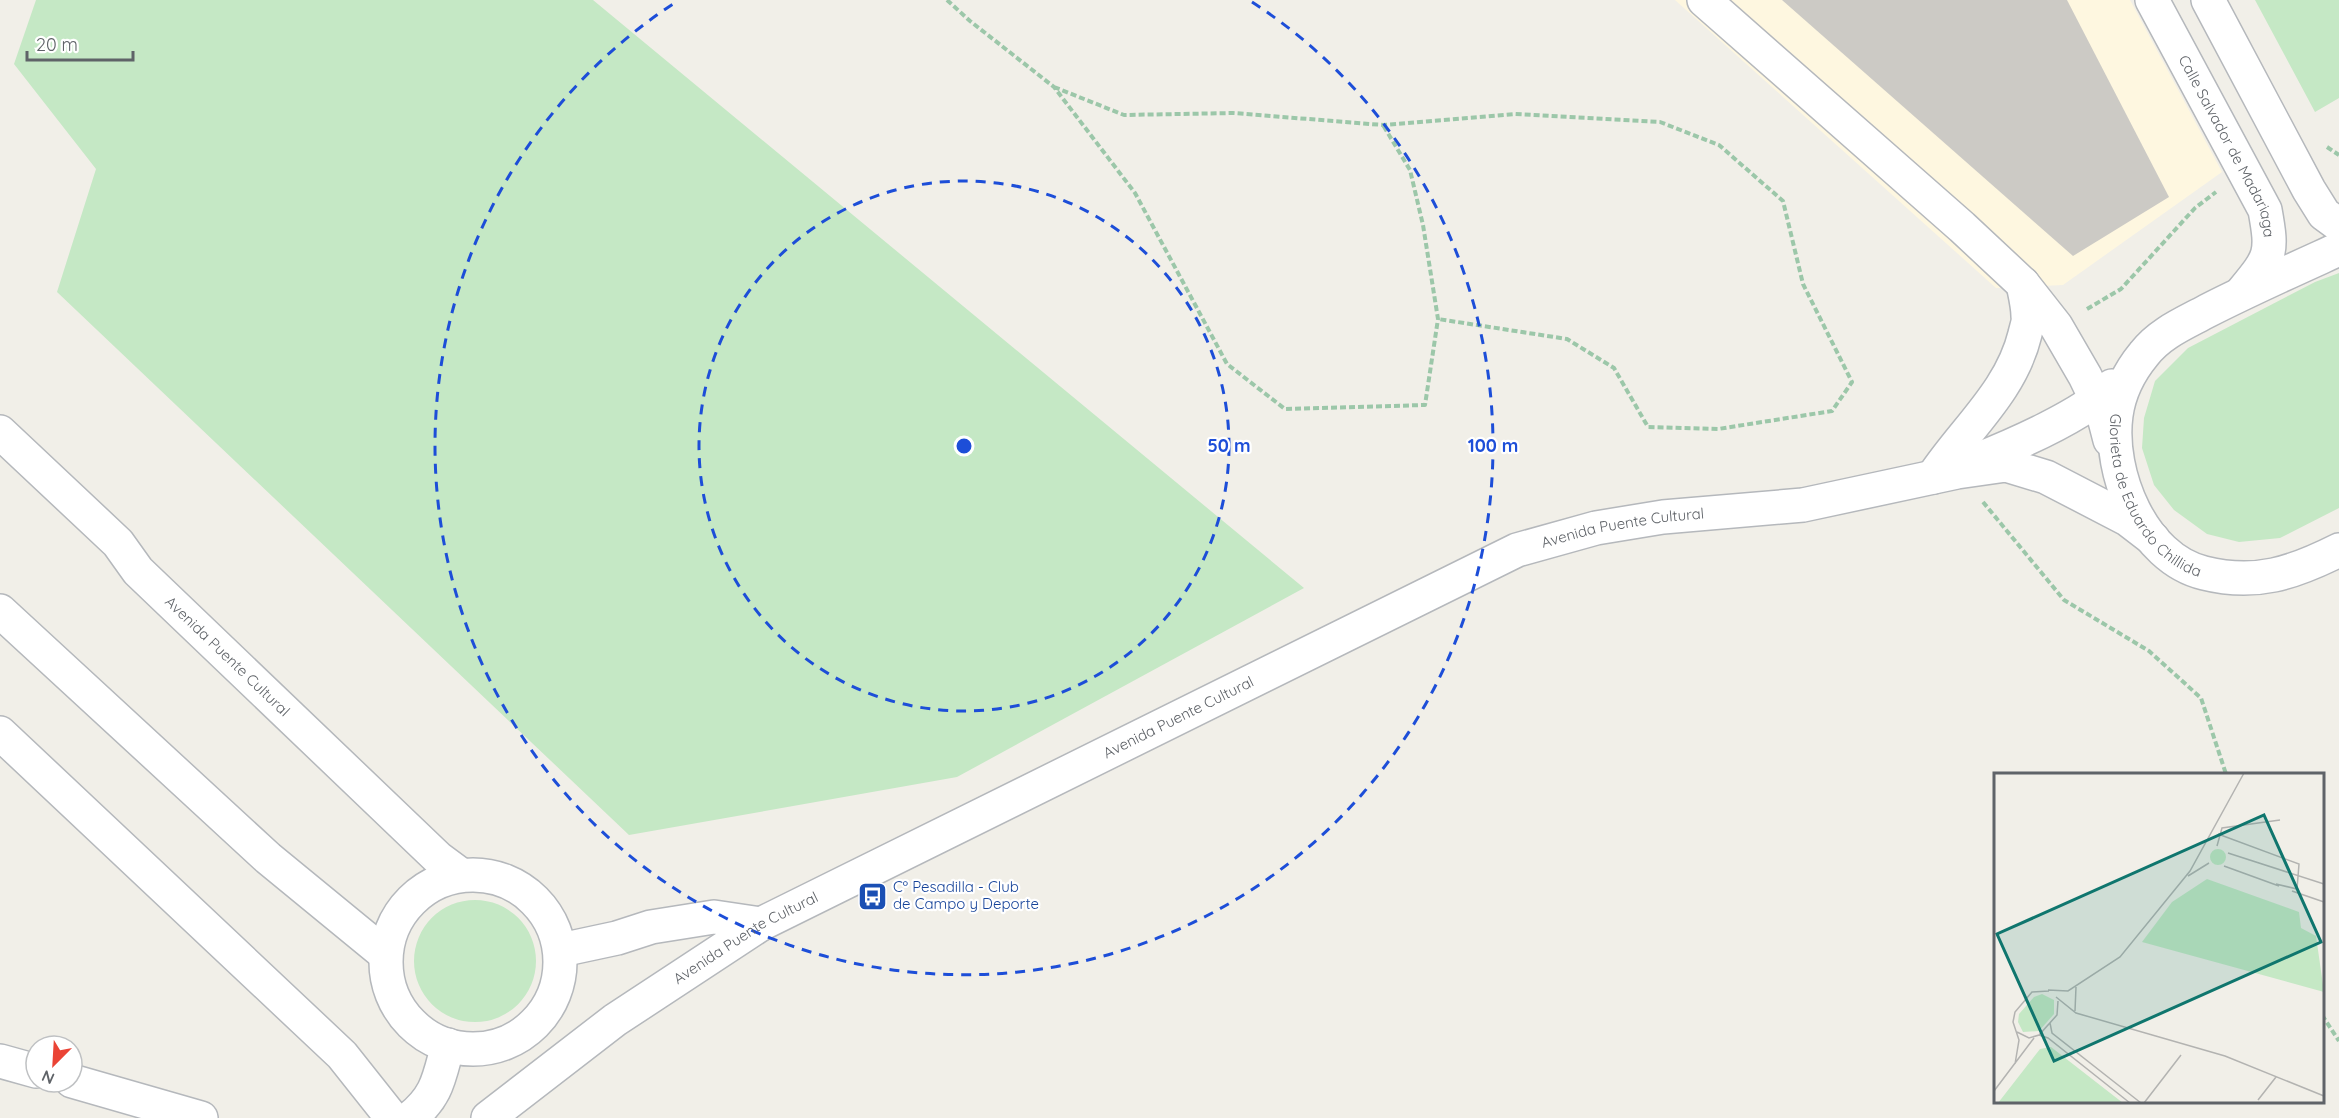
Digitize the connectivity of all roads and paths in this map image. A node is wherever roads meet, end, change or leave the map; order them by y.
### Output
1 (947, 0) edge
2 (1704, 0) edge
3 (2152, 0) edge
4 (2208, 0) edge
5 (1054, 87) junction
6 (1383, 125) junction
7 (2288, 153) junction
8 (2339, 155) edge
9 (2244, 171) junction
10 (2339, 225) edge
11 (2339, 249) edge
12 (2023, 284) junction
13 (2242, 293) junction
14 (2050, 318) junction
15 (1438, 319) junction
16 (2144, 353) junction
17 (2096, 399) junction
18 (0, 432) edge
19 (2116, 459) junction
20 (0, 466) edge
21 (1945, 475) junction
22 (2153, 539) junction
23 (2339, 550) edge
24 (138, 571) junction
25 (0, 611) edge
26 (0, 733) edge
27 (2226, 773) edge
28 (461, 875) junction
29 (761, 924) junction
30 (561, 950) junction
31 (386, 954) junction
32 (2324, 1018) edge
33 (2339, 1041) edge
34 (448, 1045) junction
35 (0, 1061) edge
36 (24, 1068) edge
37 (84, 1085) edge
38 (201, 1118) edge
39 (392, 1118) edge
40 (410, 1118) edge
41 (488, 1118) edge

1 - 5 path
2 - 12 street
3 - 9 street, Calle Salvador de Madariaga
4 - 7 street
5 - 6 path
5 - 15 path
6 - 15 path
6 - 15 path
7 - 8 path
7 - 10 street
9 - 13 street, Calle Salvador de Madariaga
9 - 14 path
11 - 13 street, Glorieta de Eduardo Chillida
12 - 14 street
12 - 21 street
13 - 16 street, Glorieta de Eduardo Chillida
14 - 17 street
16 - 17 street
16 - 19 street, Glorieta de Eduardo Chillida
17 - 19 street
17 - 21 street
18 - 24 street, Avenida Puente Cultural
19 - 22 street, Glorieta de Eduardo Chillida
20 - 24 street
21 - 22 street
21 - 27 path
21 - 29 street, Avenida Puente Cultural
22 - 23 street, Glorieta de Eduardo Chillida
24 - 28 street, Avenida Puente Cultural
25 - 31 street
26 - 39 street
28 - 30 street
28 - 31 street
29 - 30 street
29 - 41 street, Avenida Puente Cultural
30 - 34 street
31 - 34 street
32 - 33 path
34 - 40 street
35 - 36 street
37 - 38 street

